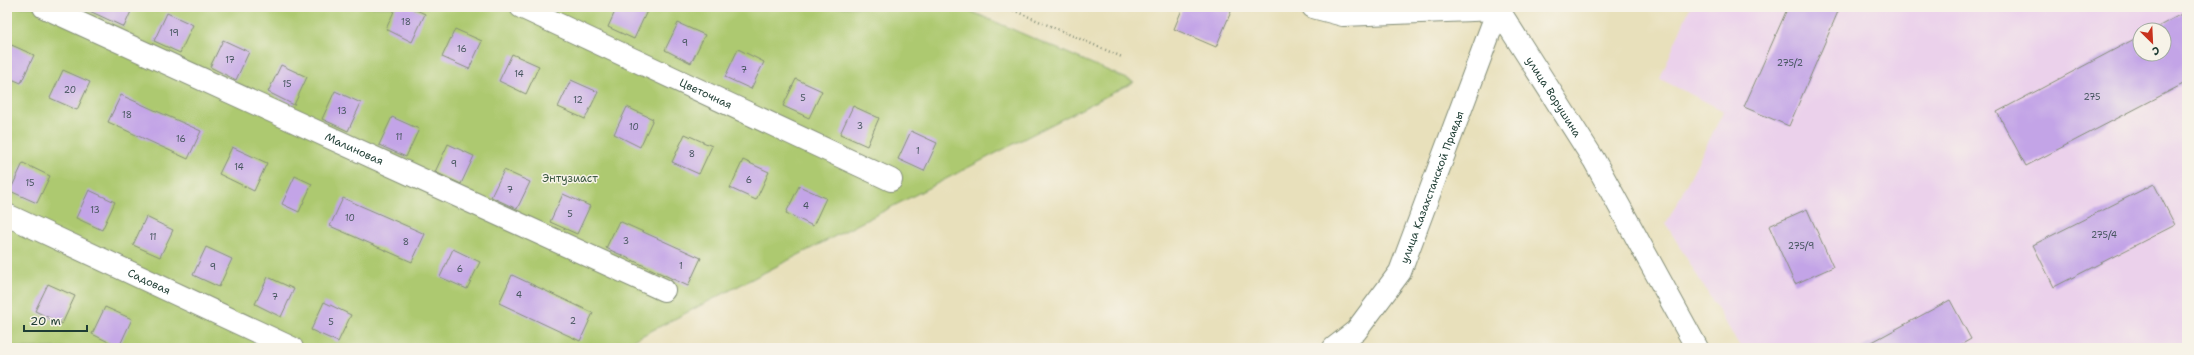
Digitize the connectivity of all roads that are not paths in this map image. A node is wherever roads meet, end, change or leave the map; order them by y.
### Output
1 (44, 7) edge
2 (521, 7) edge
3 (1313, 7) edge
4 (1498, 8) edge
5 (891, 180) dead end
6 (7, 215) edge
7 (664, 290) dead end
8 (292, 348) edge
9 (1334, 348) edge
10 (1697, 348) edge

1 - 7 street, Малиновая
2 - 5 street, Цветочная
3 - 4 street
4 - 9 street, улица Казахстанской Правды
4 - 10 street, улица Ворушина
6 - 8 street, Садовая

